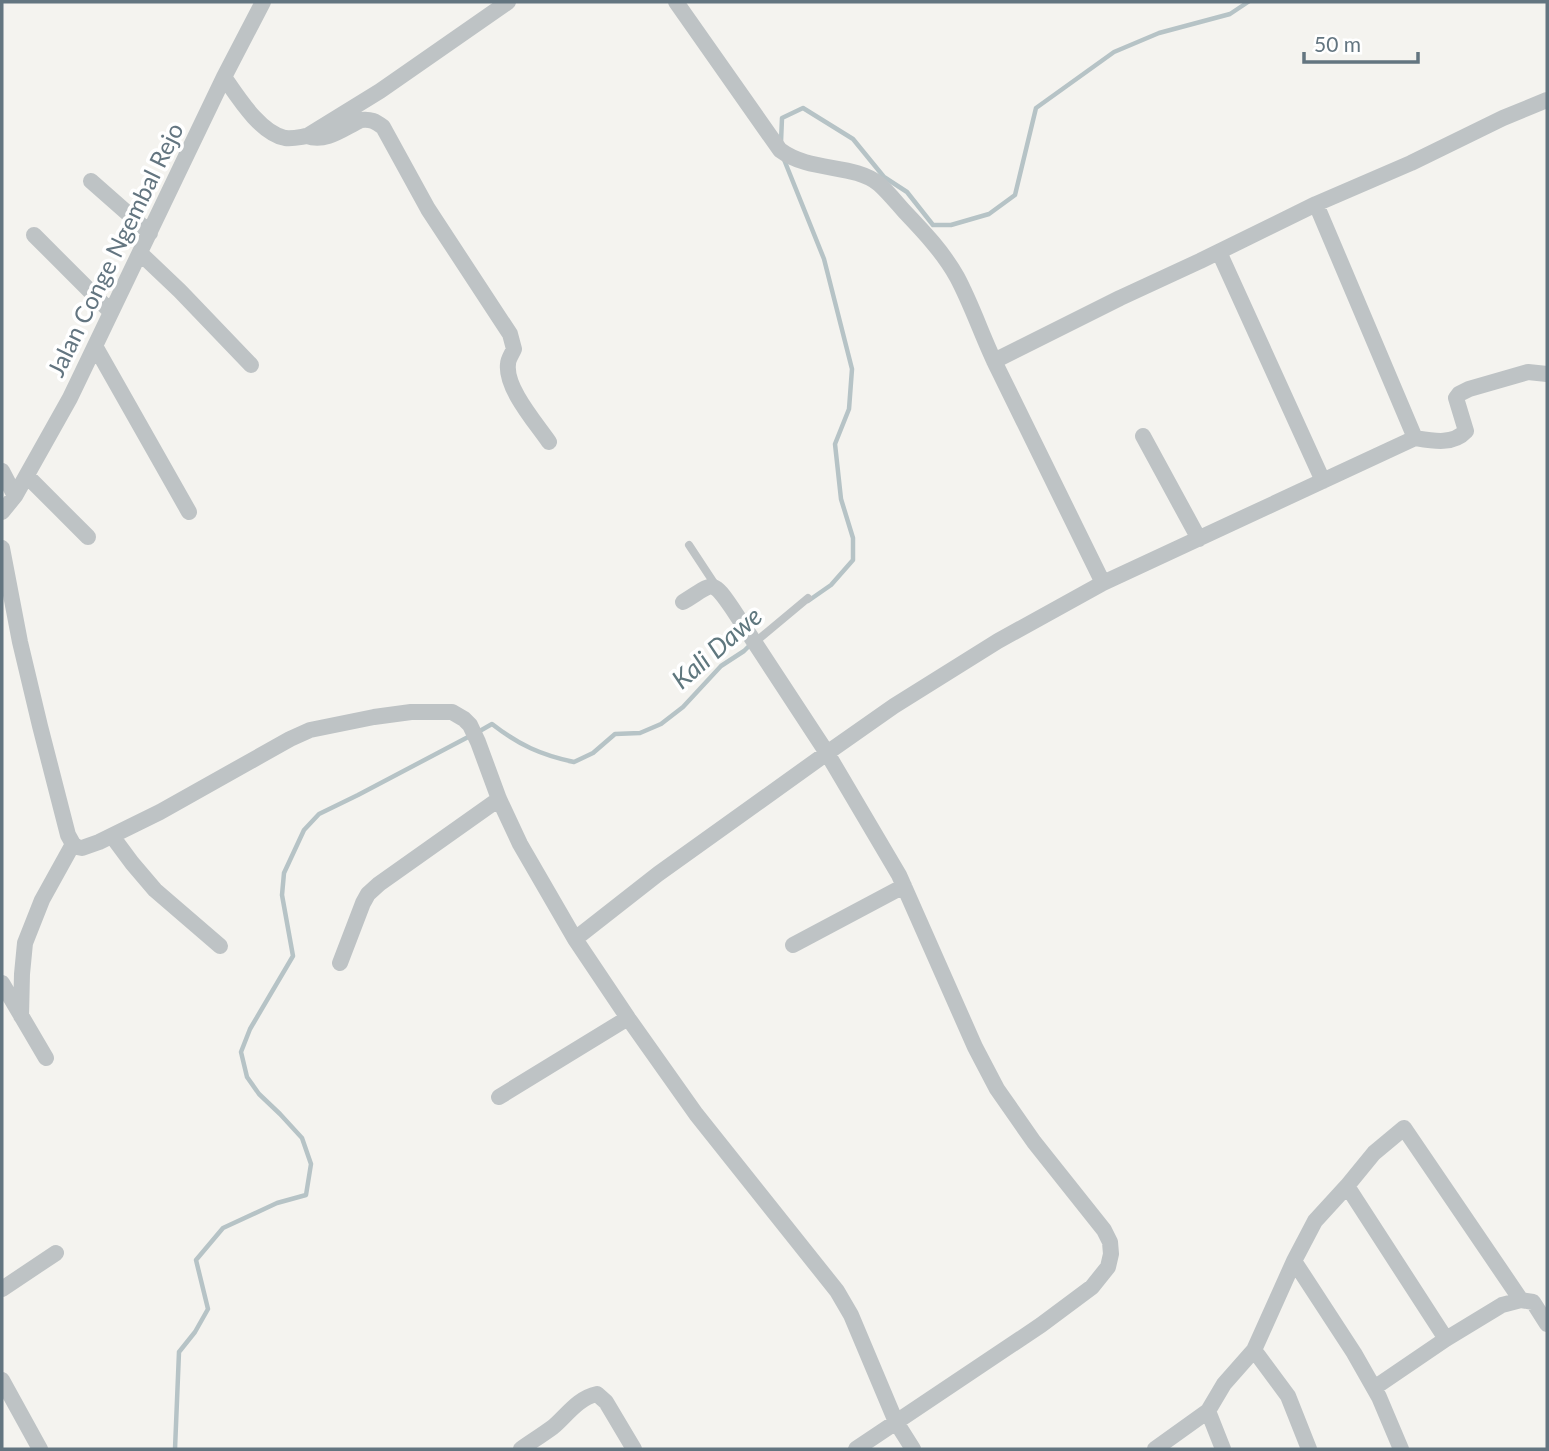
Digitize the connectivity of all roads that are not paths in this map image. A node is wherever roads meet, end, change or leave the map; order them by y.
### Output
1 (263, 2) edge
2 (508, 2) edge
3 (676, 2) edge
4 (224, 77) junction
5 (1547, 100) edge
6 (307, 136) junction
7 (91, 181) dead end
8 (1316, 204) junction
9 (150, 233) junction
10 (34, 234) dead end
11 (1219, 252) junction
12 (140, 253) junction
13 (111, 312) junction
14 (95, 346) junction
15 (994, 361) junction
16 (251, 365) dead end
17 (1547, 374) edge
18 (1143, 436) dead end
19 (1415, 439) junction
20 (550, 442) dead end
21 (2, 471) edge
22 (27, 476) junction
23 (1323, 481) junction
24 (15, 496) junction
25 (2, 512) edge
26 (189, 512) dead end
27 (88, 537) dead end
28 (1199, 539) junction
29 (689, 545) dead end
30 (2, 548) edge
31 (1103, 583) junction
32 (717, 588) junction
33 (808, 598) dead end
34 (683, 602) dead end
35 (754, 643) junction
36 (827, 753) junction
37 (499, 799) junction
38 (112, 836) junction
39 (73, 844) junction
40 (905, 886) junction
41 (575, 939) junction
42 (793, 945) dead end
43 (220, 946) dead end
44 (340, 963) dead end
45 (2, 983) edge
46 (21, 1016) junction
47 (628, 1018) junction
48 (46, 1058) dead end
49 (499, 1097) dead end
50 (1348, 1186) junction
51 (56, 1253) dead end
52 (1294, 1261) junction
53 (2, 1289) edge
54 (1547, 1293) edge
55 (1527, 1301) junction
56 (1547, 1324) edge
57 (1446, 1339) junction
58 (1254, 1350) junction
59 (2, 1380) edge
60 (1374, 1388) junction
61 (1208, 1411) junction
62 (896, 1422) junction
63 (40, 1449) edge
64 (520, 1449) edge
65 (635, 1449) edge
66 (856, 1449) edge
67 (913, 1449) edge
68 (1155, 1449) edge
69 (1223, 1449) edge
70 (1309, 1449) edge
71 (1401, 1449) edge

1 - 4 street, Jalan Conge Ngembal Rejo
2 - 6 street
3 - 15 street
4 - 6 street
4 - 9 street, Jalan Conge Ngembal Rejo
5 - 8 street
6 - 20 street
7 - 9 street
8 - 11 street
8 - 19 street
9 - 12 street, Jalan Conge Ngembal Rejo
10 - 13 street
11 - 15 street
11 - 23 street
12 - 13 street, Jalan Conge Ngembal Rejo
12 - 16 street
13 - 14 street, Jalan Conge Ngembal Rejo
14 - 22 street, Jalan Conge Ngembal Rejo
14 - 26 street
15 - 31 street
17 - 19 street
18 - 28 street
19 - 23 street
21 - 24 street
22 - 24 street, Jalan Conge Ngembal Rejo
22 - 27 street
23 - 28 street
24 - 25 street, Jalan Conge Ngembal Rejo
28 - 31 street
29 - 32 lane
30 - 39 street
31 - 36 street
32 - 34 street
32 - 35 street
33 - 35 lane
35 - 36 street
36 - 40 street
36 - 41 street
37 - 38 street
37 - 41 street
37 - 44 street
38 - 39 street
38 - 43 street
39 - 46 street
40 - 42 street
40 - 62 street
41 - 47 street
45 - 46 street
46 - 48 street
47 - 49 street
47 - 62 street
50 - 52 street
50 - 55 street
50 - 57 street
51 - 53 street
52 - 58 street
52 - 60 street
54 - 55 street
55 - 56 street
55 - 57 street
57 - 60 street
58 - 61 street
58 - 70 street
59 - 63 street
60 - 71 street
61 - 68 street
61 - 69 street
62 - 66 street
62 - 67 street
64 - 65 street

